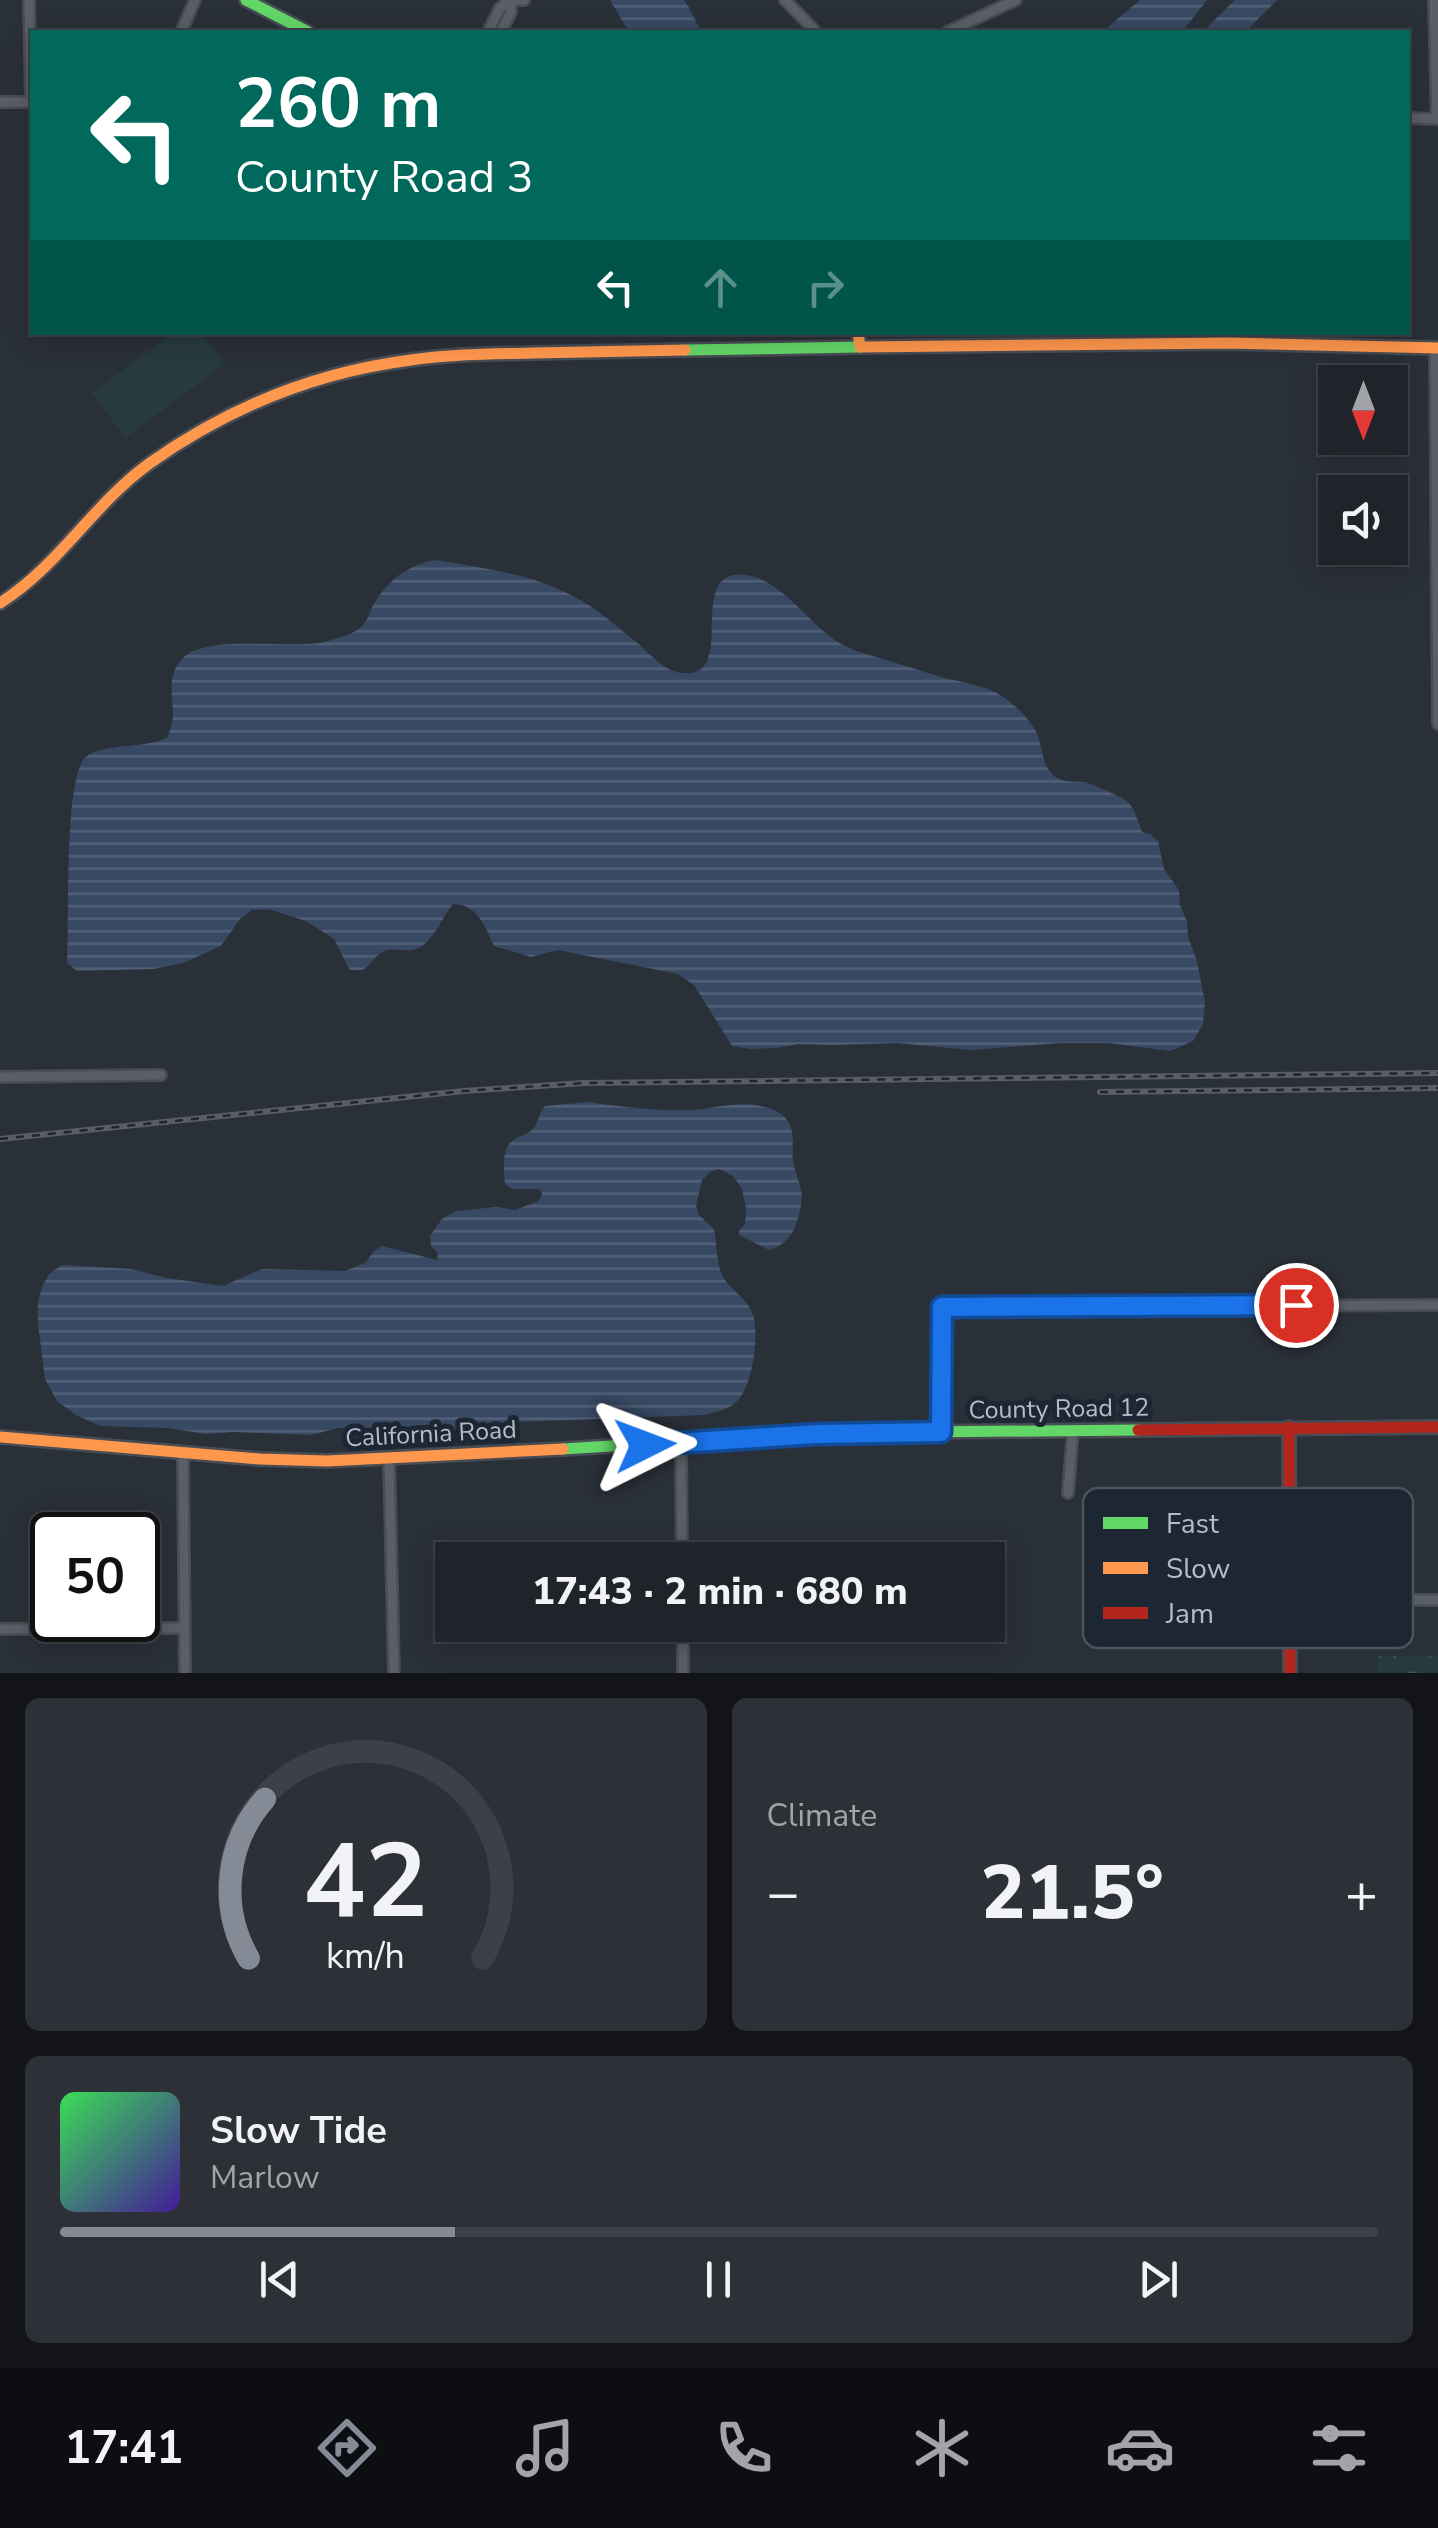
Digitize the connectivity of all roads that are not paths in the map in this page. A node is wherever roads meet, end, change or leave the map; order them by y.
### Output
1 (30, 0) edge
2 (195, 0) edge
3 (246, 0) edge
4 (508, 0) edge
5 (524, 0) edge
6 (785, 0) edge
7 (1016, 0) edge
8 (1434, 0) edge
9 (31, 30) edge
10 (182, 30) edge
11 (304, 30) edge
12 (489, 30) edge
13 (502, 30) edge
14 (814, 30) edge
15 (951, 30) edge
16 (0, 102) edge
17 (30, 102) edge
18 (1410, 118) edge
19 (1437, 119) edge
20 (858, 335) edge
21 (860, 348) junction
22 (1436, 348) edge
23 (0, 603) edge
24 (1438, 724) edge
25 (161, 1075) dead end
26 (0, 1077) edge
27 (1438, 1305) edge
28 (1289, 1427) junction
29 (1438, 1427) edge
30 (1074, 1430) junction
31 (941, 1432) junction
32 (0, 1438) edge
33 (682, 1443) junction
34 (183, 1453) junction
35 (389, 1458) junction
36 (1289, 1488) edge
37 (1068, 1493) dead end
38 (682, 1542) edge
39 (1413, 1600) edge
40 (1438, 1600) edge
41 (183, 1628) junction
42 (0, 1629) edge
43 (683, 1642) edge
44 (185, 1673) edge
45 (394, 1673) edge
46 (683, 1673) edge

1 - 9 street
2 - 10 street
3 - 11 main road
4 - 5 street
4 - 12 street
4 - 13 street
6 - 14 street
7 - 15 street
8 - 19 street
16 - 17 street
18 - 19 street
20 - 21 main road
21 - 22 main road
21 - 23 main road
22 - 24 street
25 - 26 street
27 - 31 street
28 - 29 main road, County Road 12
28 - 30 main road, County Road 12
28 - 36 main road
30 - 31 main road, County Road 12
30 - 37 street
31 - 33 main road, County Road 12
32 - 34 main road
33 - 35 main road, California Road
33 - 38 street
34 - 35 main road, California Road
34 - 41 street
35 - 45 street
39 - 40 street
41 - 42 street
41 - 44 street
43 - 46 street

